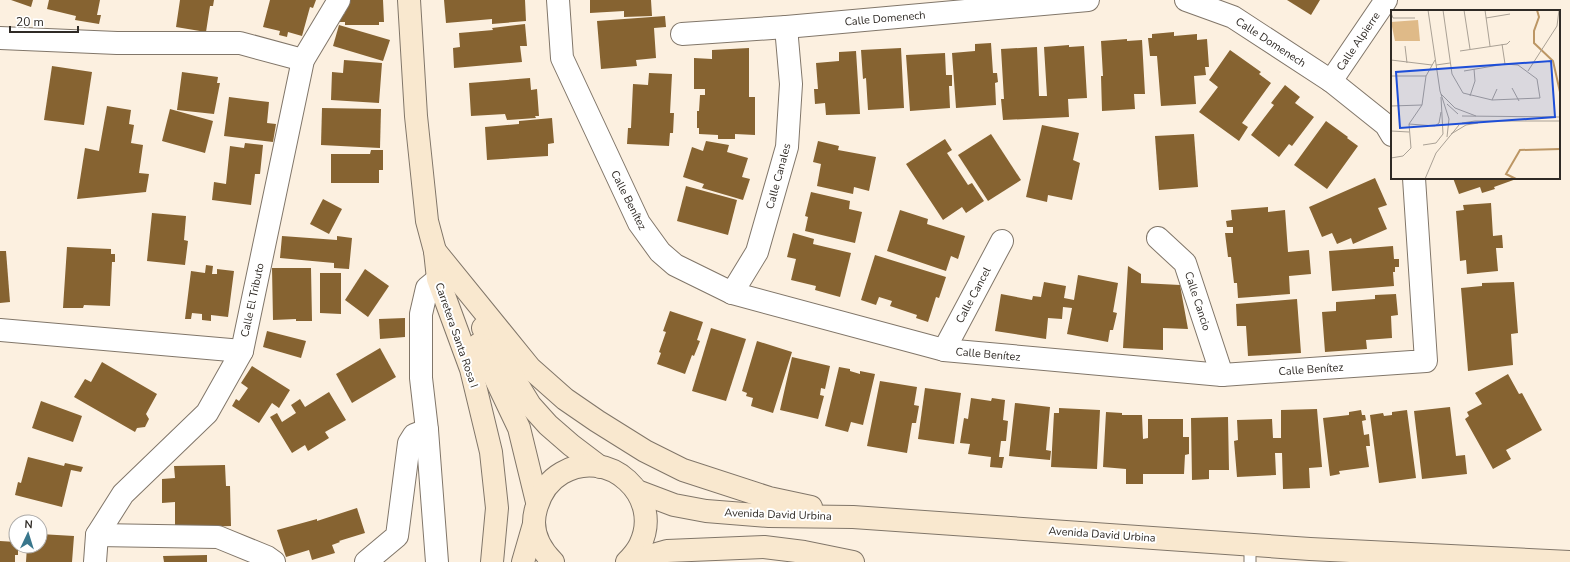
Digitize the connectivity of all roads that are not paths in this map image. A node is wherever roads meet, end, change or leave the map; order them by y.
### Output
1 (339, 0) edge
2 (410, 0) edge
3 (558, 0) edge
4 (1088, 0) edge
5 (1186, 0) edge
6 (1386, 0) edge
7 (786, 28) junction
8 (682, 34) dead end
9 (0, 38) edge
10 (303, 60) junction
11 (1331, 82) junction
12 (1391, 132) edge
13 (1414, 179) edge
14 (1158, 238) dead end
15 (1002, 241) dead end
16 (435, 251) junction
17 (438, 279) junction
18 (732, 293) junction
19 (0, 330) edge
20 (944, 350) junction
21 (242, 351) junction
22 (1222, 375) junction
23 (427, 430) junction
24 (600, 466) junction
25 (637, 491) junction
26 (538, 502) junction
27 (853, 517) junction
28 (534, 524) junction
29 (97, 535) junction
30 (1250, 553) edge
31 (94, 562) edge
32 (274, 562) edge
33 (366, 562) edge
34 (437, 562) edge
35 (492, 562) edge
36 (523, 562) edge
37 (553, 562) edge
38 (628, 562) edge
39 (852, 562) edge
40 (1570, 562) edge

1 - 10 street, Calle El Tributo
2 - 16 street, Carretera Santa Rosa I
3 - 18 street, Calle Benítez
4 - 7 street, Calle Domenech
5 - 11 street, Calle Domenech
6 - 11 street, Calle Alpierre
7 - 8 street, Calle Domenech
7 - 18 street, Calle Canales
9 - 10 street
10 - 21 street, Calle El Tributo
11 - 12 street
13 - 22 street, Calle Benítez
14 - 22 street, Calle Cancio
15 - 20 street, Calle Cancel
16 - 17 street, Carretera Santa Rosa I
16 - 24 street, Carretera Santa Rosa I
16 - 26 street, Carretera Santa Rosa I
16 - 27 street
17 - 23 street
17 - 35 street, Carretera Santa Rosa I
18 - 20 street, Calle Benítez
19 - 21 street
20 - 22 street, Calle Benítez
21 - 29 street, Calle El Tributo
23 - 33 street
23 - 34 street
24 - 25 street
24 - 26 street
25 - 27 street, Avenida David Urbina
25 - 38 street
26 - 28 street
27 - 30 street, Avenida David Urbina
28 - 36 street
28 - 37 street
29 - 31 street, Calle El Tributo
29 - 32 street
30 - 40 street, Avenida David Urbina
38 - 39 street

